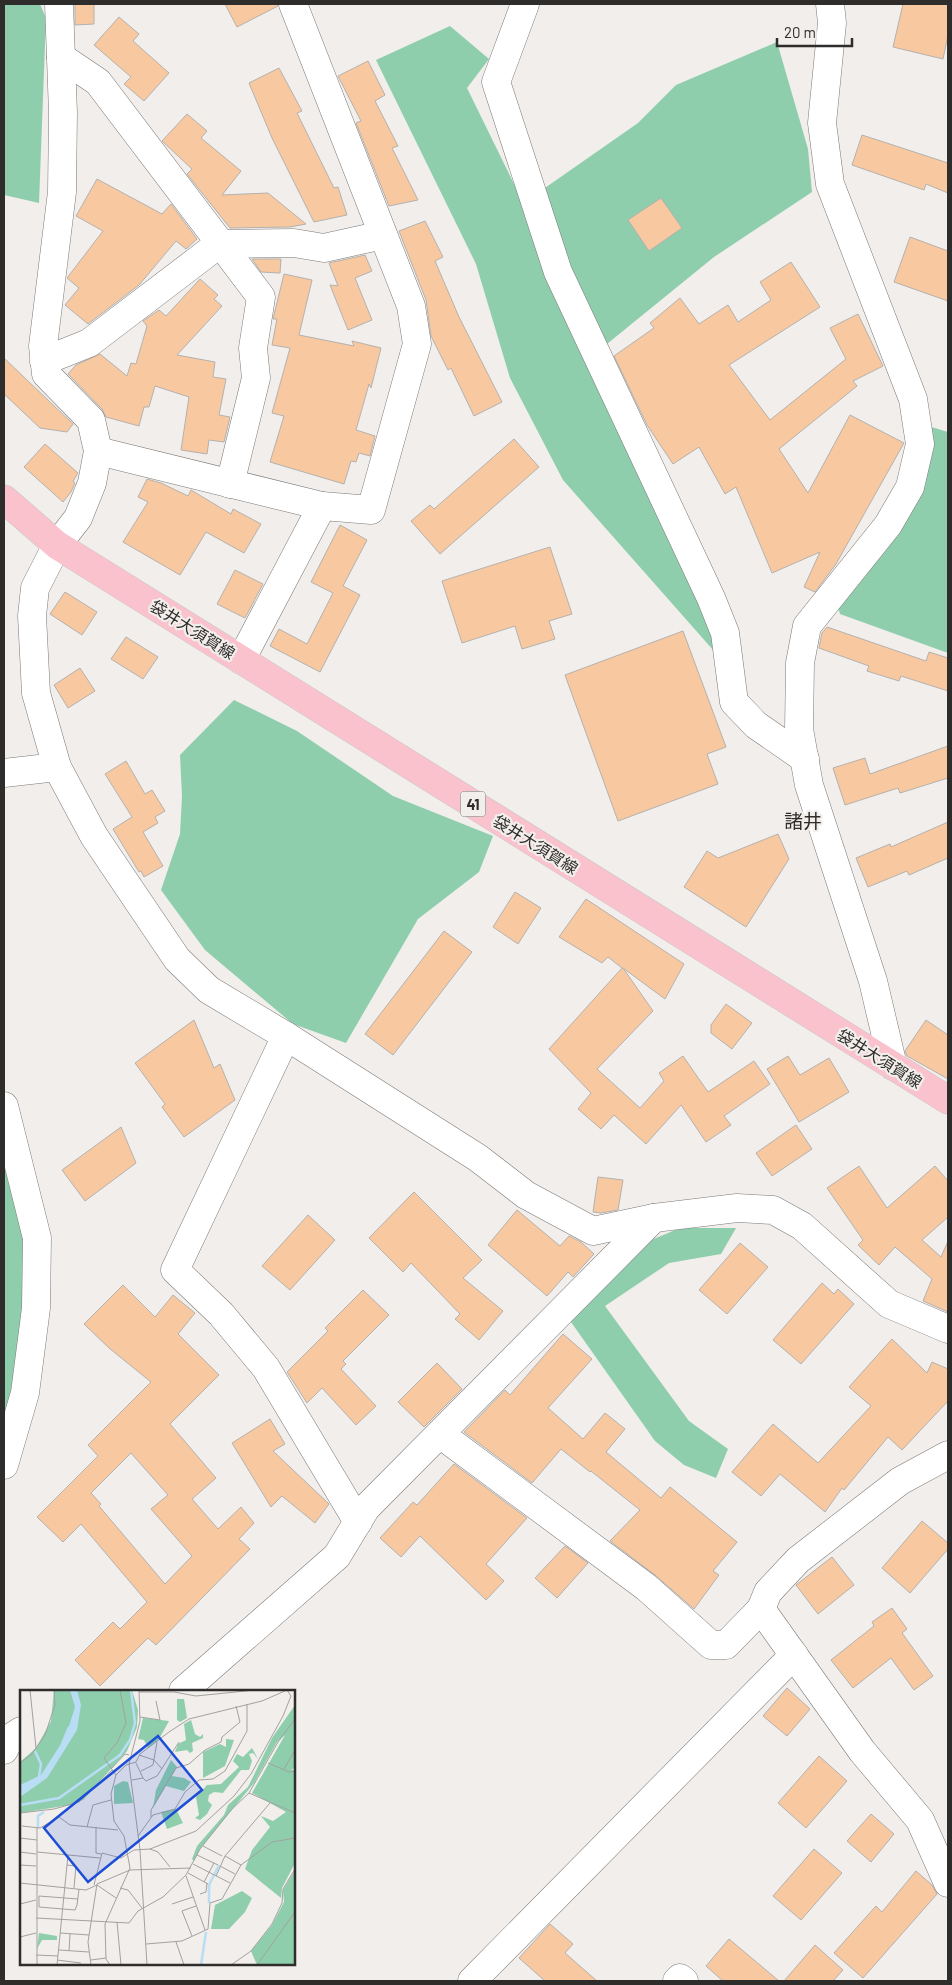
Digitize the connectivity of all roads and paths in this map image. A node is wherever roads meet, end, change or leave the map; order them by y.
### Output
1 (59, 4) edge
2 (293, 4) edge
3 (525, 4) edge
4 (830, 4) edge
5 (61, 57) junction
6 (383, 235) junction
7 (219, 244) junction
8 (44, 361) junction
9 (98, 451) junction
10 (230, 484) junction
11 (4, 499) edge
12 (322, 506) junction
13 (57, 545) junction
14 (241, 660) junction
15 (805, 759) junction
16 (57, 768) junction
17 (4, 773) edge
18 (286, 1036) junction
19 (892, 1066) junction
20 (948, 1100) edge
21 (4, 1106) edge
22 (654, 1218) junction
23 (948, 1329) edge
24 (440, 1434) junction
25 (948, 1455) edge
26 (4, 1465) edge
27 (358, 1522) junction
28 (761, 1609) junction
29 (794, 1655) junction
30 (184, 1690) edge
31 (948, 1883) edge
32 (488, 1976) edge
33 (676, 1981) edge
34 (684, 1981) edge

1 - 5 street
2 - 6 street
3 - 15 street
4 - 15 street
5 - 7 street
5 - 8 street
6 - 7 street
6 - 12 street
7 - 8 street
7 - 10 street
8 - 9 street
9 - 10 street
9 - 13 street
10 - 12 street
11 - 13 main road, 袋井大須賀線 / 41
12 - 14 street
13 - 14 main road, 袋井大須賀線 / 41
13 - 16 street
14 - 19 main road, 袋井大須賀線 / 41
15 - 19 street
16 - 17 street
16 - 18 street
18 - 22 street
18 - 27 street
19 - 20 main road, 袋井大須賀線 / 41
21 - 26 street
22 - 23 street
22 - 24 street
24 - 27 street
24 - 28 street
25 - 28 street
27 - 30 street
28 - 29 street
29 - 31 street
29 - 32 street
33 - 34 street

